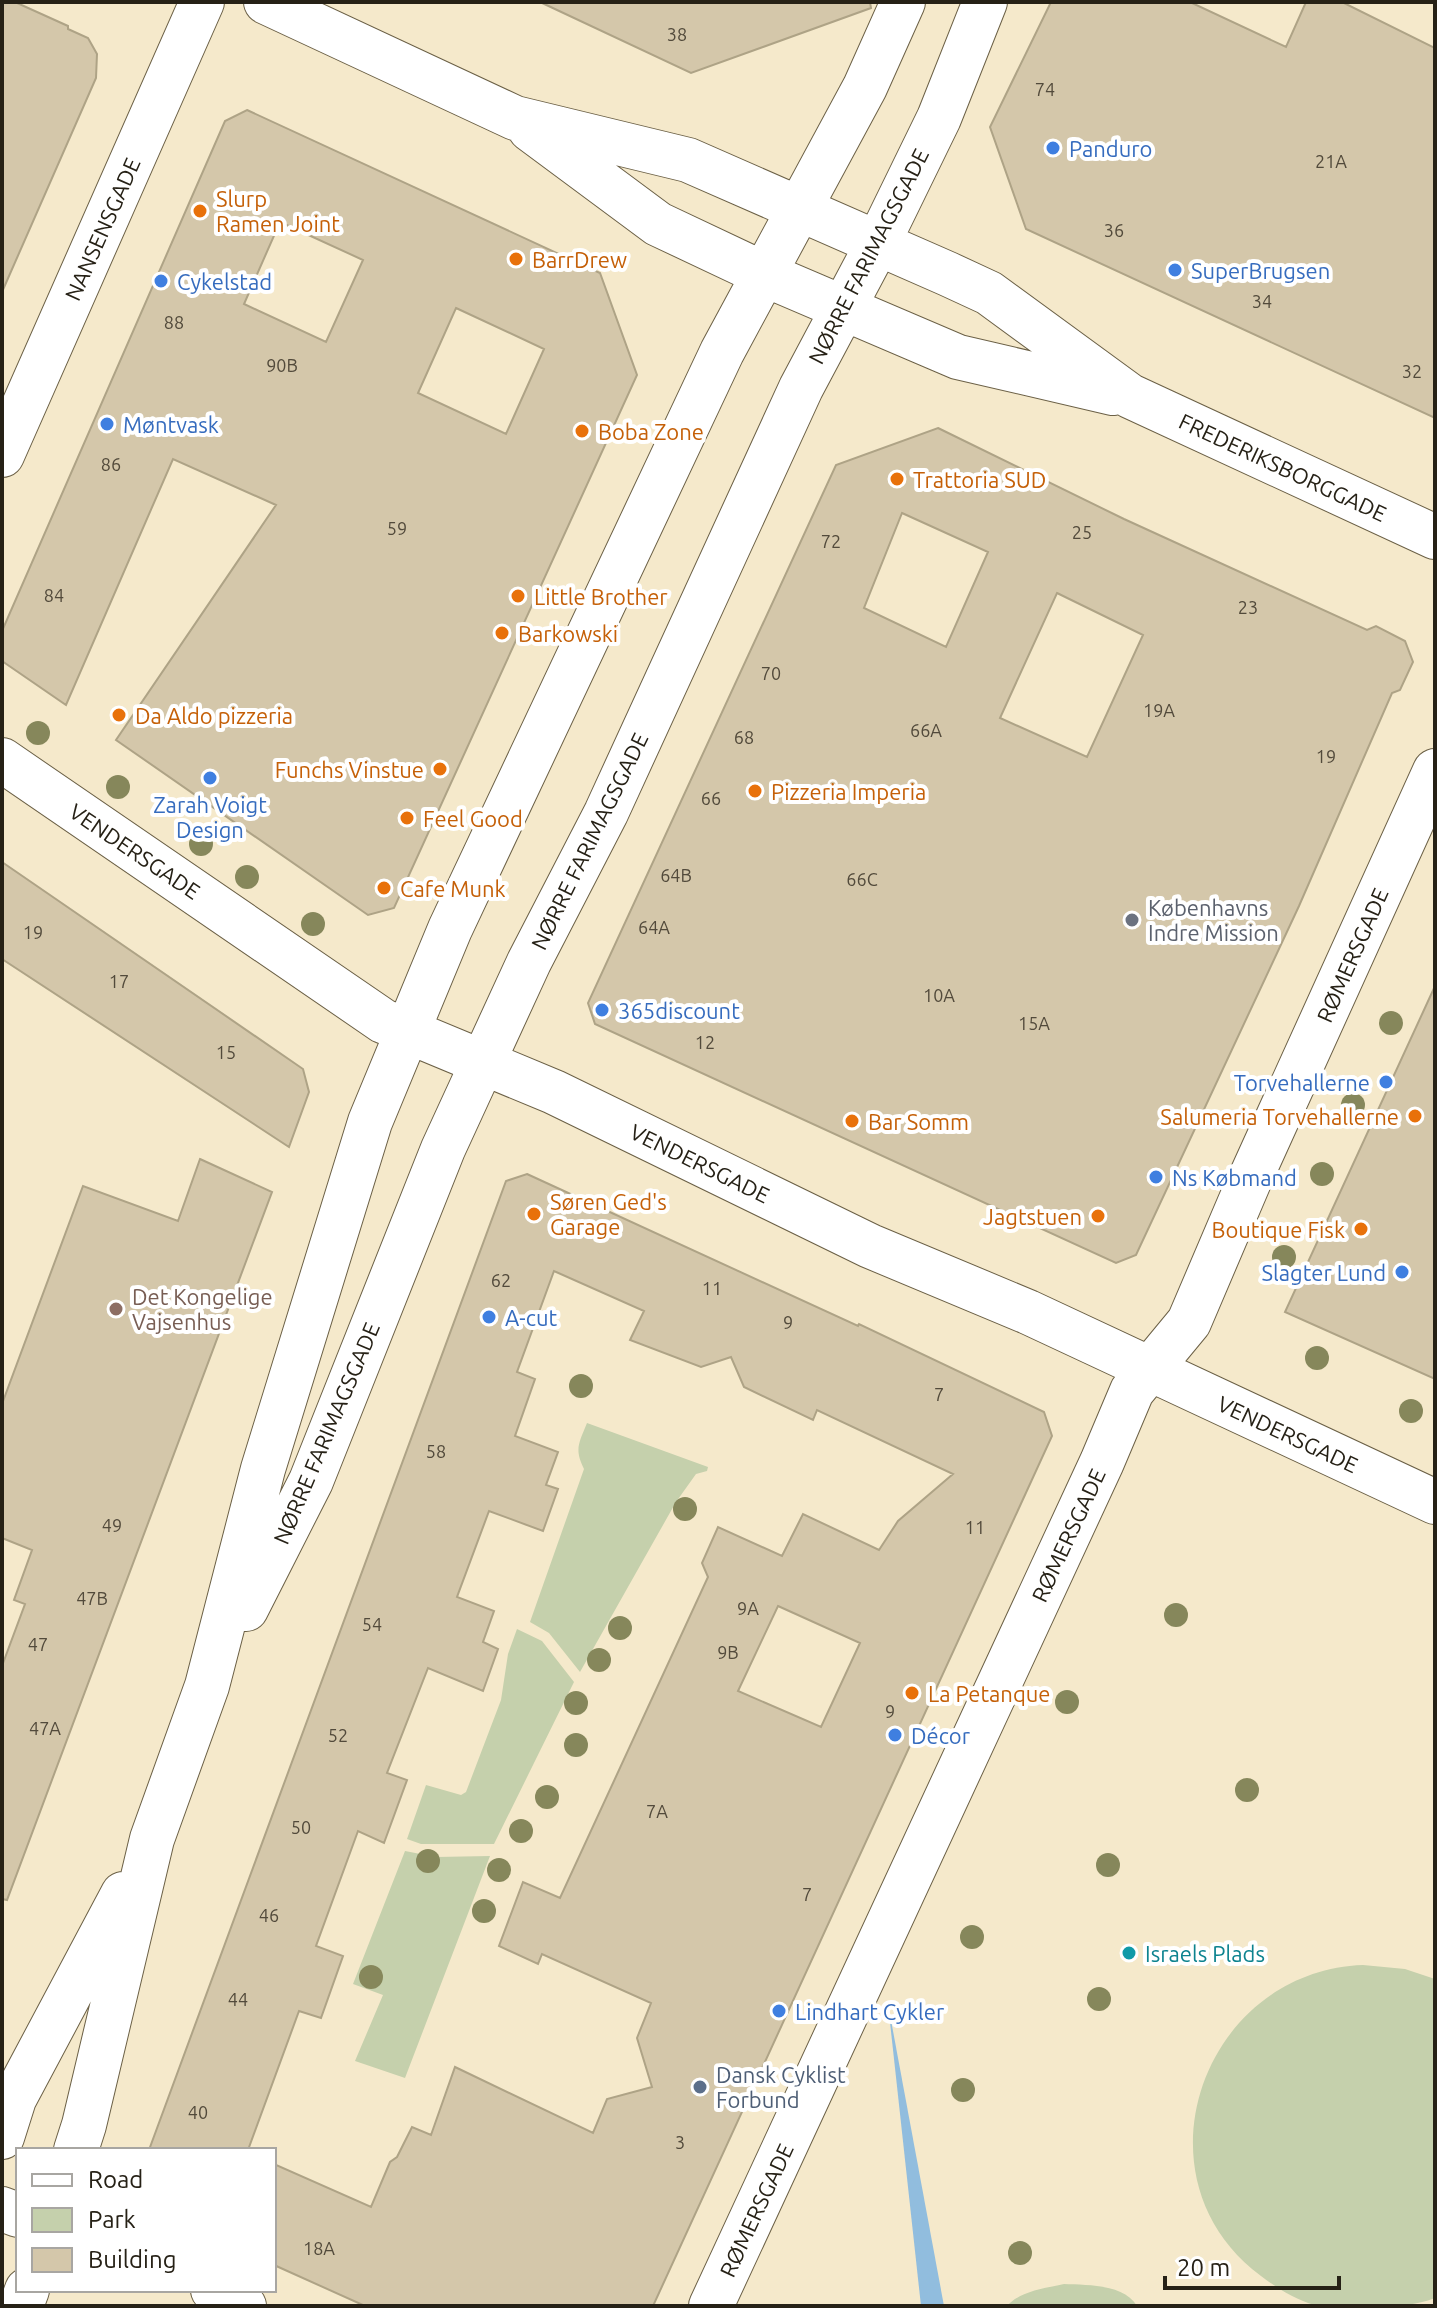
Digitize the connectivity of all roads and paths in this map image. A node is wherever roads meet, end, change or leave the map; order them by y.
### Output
1 (202, 2) edge
2 (266, 2) edge
3 (903, 2) edge
4 (985, 2) edge
5 (515, 118) junction
6 (801, 208) junction
7 (878, 243) junction
8 (766, 275) junction
9 (843, 308) junction
10 (1130, 396) junction
11 (2, 455) edge
12 (1435, 537) edge
13 (2, 760) edge
14 (1435, 771) edge
15 (406, 1030) junction
16 (483, 1062) junction
17 (1150, 1369) junction
18 (1435, 1502) edge
19 (207, 1686) junction
20 (152, 1839) junction
21 (2, 2137) edge
22 (77, 2148) edge
23 (217, 2292) edge
24 (244, 2306) edge
25 (711, 2306) edge

1 - 11 street, NANSENSGADE
2 - 5 street, FREDERIKSBORGGADE
3 - 6 street, NØRRE FARIMAGSGADE
4 - 7 street, NØRRE FARIMAGSGADE
5 - 6 street, FREDERIKSBORGGADE
5 - 8 street, FREDERIKSBORGGADE
6 - 7 street, FREDERIKSBORGGADE
6 - 8 street, NØRRE FARIMAGSGADE
7 - 9 street, NØRRE FARIMAGSGADE
7 - 10 street, FREDERIKSBORGGADE
8 - 9 street, FREDERIKSBORGGADE
8 - 15 street, NØRRE FARIMAGSGADE
9 - 10 street, FREDERIKSBORGGADE
9 - 16 street, NØRRE FARIMAGSGADE
10 - 12 street, FREDERIKSBORGGADE
13 - 15 street, VENDERSGADE
14 - 17 street, RØMERSGADE
15 - 16 street, VENDERSGADE
15 - 19 street, NØRRE FARIMAGSGADE
16 - 17 street, VENDERSGADE
16 - 19 street, NØRRE FARIMAGSGADE
17 - 18 street, VENDERSGADE
17 - 25 street, RØMERSGADE
19 - 20 street, NØRRE FARIMAGSGADE
20 - 21 street, NØRRE FARIMAGSGADE
20 - 22 street, NØRRE FARIMAGSGADE
23 - 24 street

